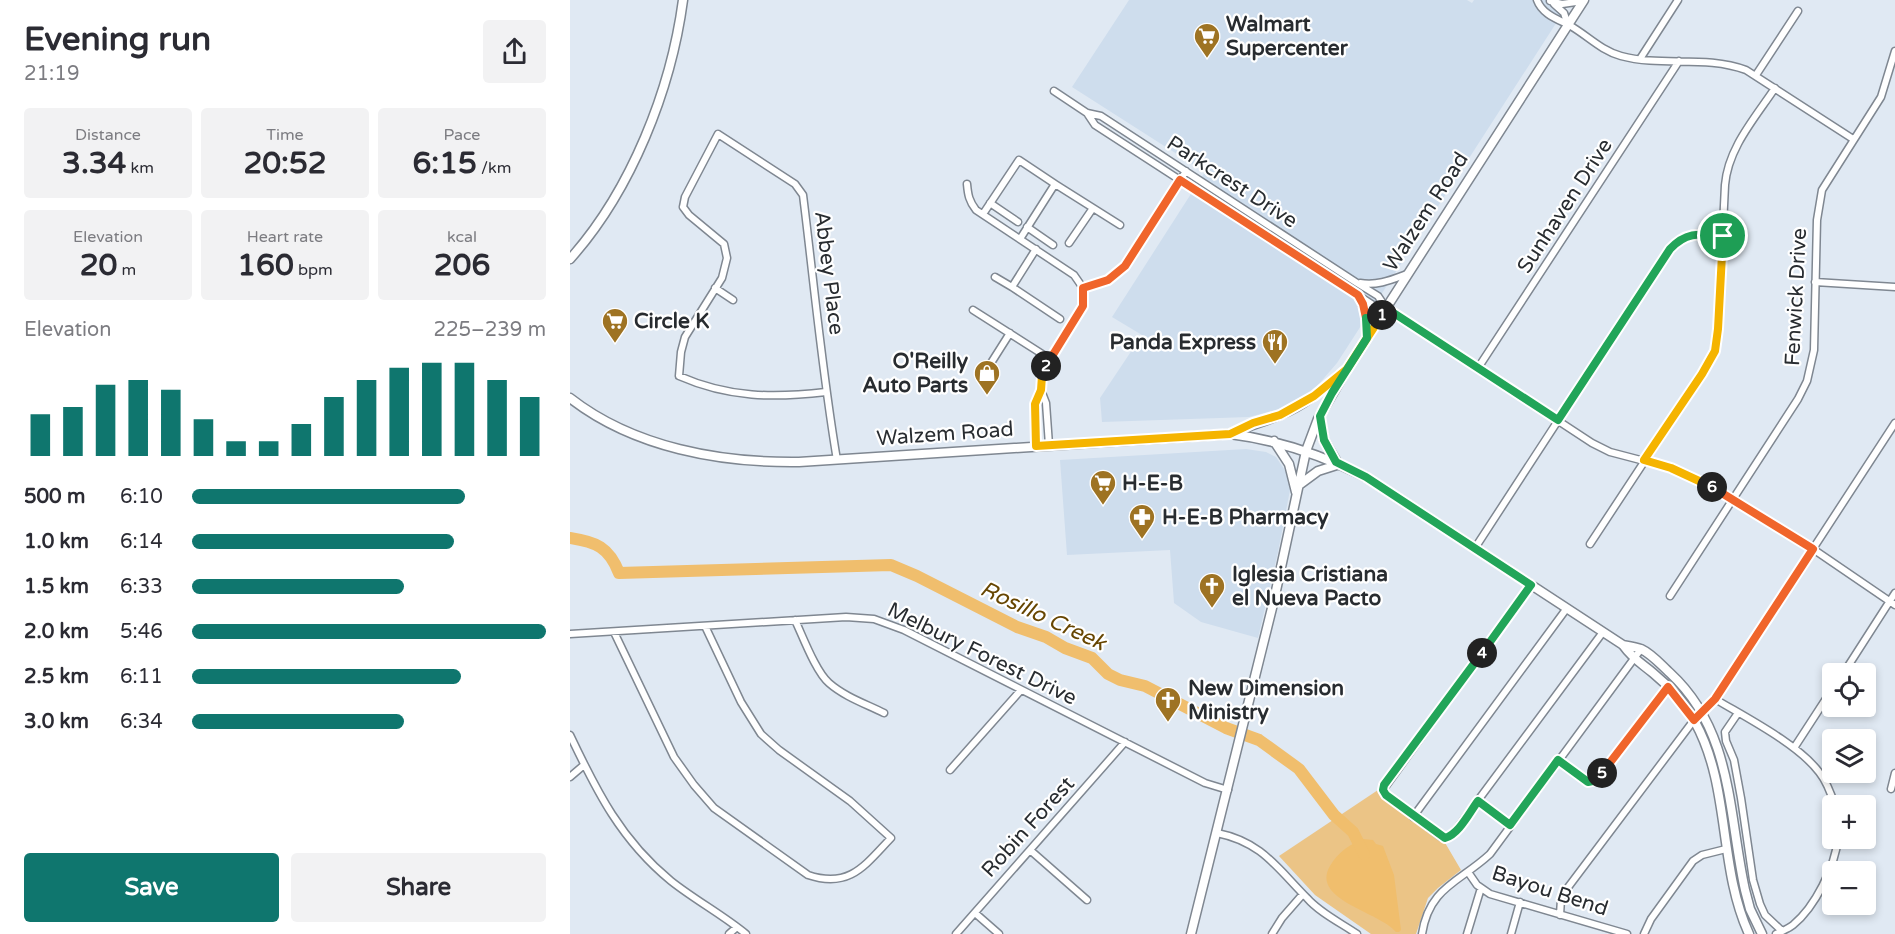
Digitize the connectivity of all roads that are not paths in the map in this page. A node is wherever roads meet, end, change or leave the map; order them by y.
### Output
1 (683, 0) edge
2 (1537, 0) edge
3 (1584, 0) edge
4 (1678, 0) edge
5 (1550, 1) edge
6 (1798, 11) dead end
7 (1568, 25) junction
8 (1895, 51) edge
9 (1640, 59) junction
10 (1679, 61) junction
11 (1756, 75) junction
12 (1775, 88) junction
13 (1054, 91) dead end
14 (1088, 113) junction
15 (1101, 116) junction
16 (1095, 125) junction
17 (1853, 139) junction
18 (1186, 171) junction
19 (1180, 180) junction
20 (968, 184) dead end
21 (1055, 184) junction
22 (990, 203) junction
23 (1093, 208) junction
24 (983, 214) junction
25 (1018, 222) dead end
26 (1120, 225) dead end
27 (1027, 227) junction
28 (1723, 236) junction
29 (1020, 238) junction
30 (1069, 243) dead end
31 (1053, 245) dead end
32 (1036, 249) junction
33 (570, 259) edge
34 (1408, 274) junction
35 (995, 277) dead end
36 (1815, 282) junction
37 (1357, 283) junction
38 (1012, 287) junction
39 (1895, 287) edge
40 (716, 288) junction
41 (1083, 288) junction
42 (1358, 295) junction
43 (733, 300) dead end
44 (1386, 308) junction
45 (973, 310) dead end
46 (1060, 319) dead end
47 (1010, 333) junction
48 (1367, 338) junction
49 (1050, 359) junction
50 (991, 363) dead end
51 (1478, 368) junction
52 (1347, 369) junction
53 (1041, 390) junction
54 (826, 392) junction
55 (570, 398) edge
56 (1320, 416) junction
57 (1558, 420) junction
58 (1895, 423) edge
59 (1230, 434) junction
60 (1274, 441) junction
61 (1049, 445) junction
62 (1036, 446) junction
63 (1306, 451) junction
64 (837, 460) junction
65 (1644, 460) junction
66 (1338, 463) junction
67 (1298, 490) junction
68 (1733, 500) junction
69 (1590, 544) dead end
70 (1475, 548) junction
71 (1813, 549) junction
72 (1531, 585) junction
73 (1895, 593) edge
74 (1670, 596) dead end
75 (1892, 603) edge
76 (1567, 608) junction
77 (795, 620) junction
78 (705, 626) junction
79 (614, 632) junction
80 (1603, 632) junction
81 (570, 634) edge
82 (1623, 645) junction
83 (1641, 649) junction
84 (1634, 659) junction
85 (1851, 663) edge
86 (1668, 687) junction
87 (1021, 690) junction
88 (1715, 699) junction
89 (1822, 705) edge
90 (1701, 712) junction
91 (1738, 712) junction
92 (884, 713) dead end
93 (1694, 720) junction
94 (570, 735) edge
95 (1125, 742) junction
96 (1794, 748) junction
97 (1558, 760) junction
98 (584, 765) junction
99 (950, 770) dead end
100 (1895, 773) edge
101 (570, 777) edge
102 (1891, 789) dead end
103 (1228, 790) junction
104 (1831, 795) edge
105 (1478, 801) junction
106 (1413, 816) junction
107 (1510, 825) junction
108 (1217, 833) junction
109 (1726, 849) junction
110 (1836, 849) edge
111 (1030, 850) junction
112 (1468, 872) junction
113 (1480, 888) junction
114 (1303, 894) junction
115 (1087, 900) dead end
116 (1520, 902) junction
117 (975, 912) junction
118 (1560, 915) junction
119 (1600, 926) junction
120 (737, 927) junction
121 (1779, 932) edge
122 (729, 934) edge
123 (746, 934) edge
124 (956, 934) edge
125 (999, 934) edge
126 (1191, 934) edge
127 (1272, 934) edge
128 (1357, 934) edge
129 (1422, 934) edge
130 (1467, 934) edge
131 (1510, 934) edge
132 (1598, 934) edge
133 (1627, 934) edge
134 (1644, 934) edge
135 (1749, 934) edge
136 (1762, 934) edge

1 - 33 main road
2 - 7 street
3 - 5 street
3 - 7 main road, Walzem Road
4 - 9 street
5 - 7 street
6 - 11 street
7 - 9 street
7 - 34 main road, Walzem Road
8 - 17 street, Fenwick Drive
9 - 10 street
10 - 11 street
10 - 51 street, Sunhaven Drive
11 - 12 street
12 - 17 street
12 - 28 street
13 - 14 street, Parkcrest Drive
14 - 15 street, Parkcrest Drive
14 - 16 street, Parkcrest Drive
15 - 16 street
15 - 18 street, Parkcrest Drive
16 - 19 street, Parkcrest Drive
17 - 36 street, Fenwick Drive
18 - 19 street
18 - 37 street, Parkcrest Drive
19 - 41 street
19 - 42 street, Parkcrest Drive
20 - 24 street
21 - 22 street
21 - 23 street
21 - 27 street
22 - 24 street
22 - 25 street
23 - 26 street
23 - 30 street
24 - 29 street
27 - 29 street
27 - 31 street
28 - 57 street
28 - 65 street
29 - 32 street
32 - 38 street
32 - 41 street
34 - 37 street
34 - 44 main road, Walzem Road
35 - 38 street
36 - 39 street
36 - 68 street, Fenwick Drive
37 - 44 street, Parkcrest Drive
38 - 46 street
40 - 43 street
40 - 54 street
40 - 54 street, Abbey Place
41 - 49 street
42 - 44 street, Parkcrest Drive
42 - 48 street
44 - 48 main road, Walzem Road
44 - 51 street, Parkcrest Drive
45 - 47 street
47 - 49 street
47 - 50 street
48 - 52 main road, Walzem Road
49 - 53 street
51 - 57 street, Parkcrest Drive
52 - 56 main road, Walzem Road
52 - 59 main road
53 - 61 street
53 - 62 street
54 - 64 street, Abbey Place
55 - 64 main road, Walzem Road
56 - 63 main road, Walzem Road
56 - 66 main road
57 - 65 street, Parkcrest Drive
57 - 70 street
58 - 71 street
59 - 60 main road, Walzem Road
59 - 61 main road, Walzem Road
60 - 63 main road, Walzem Road
60 - 67 main road
61 - 62 main road, Walzem Road
62 - 64 main road, Walzem Road
63 - 66 main road
63 - 67 main road
65 - 68 street, Parkcrest Drive
65 - 69 street
66 - 67 main road
66 - 70 main road
67 - 103 main road
68 - 71 street, Parkcrest Drive
68 - 74 street, Fenwick Drive
70 - 72 main road
71 - 75 street, Parkcrest Drive
71 - 88 street
72 - 76 main road
72 - 106 street
73 - 75 street
75 - 85 street
76 - 80 main road
76 - 106 street
77 - 78 street, Melbury Forest Drive
77 - 87 street, Melbury Forest Drive
77 - 92 street
78 - 79 street, Melbury Forest Drive
78 - 79 street
79 - 81 street, Melbury Forest Drive
80 - 82 main road
80 - 105 street
82 - 83 main road
82 - 84 main road
83 - 84 street
83 - 90 main road
84 - 86 main road
84 - 97 street
86 - 93 main road
86 - 97 street
87 - 95 street, Melbury Forest Drive
87 - 99 street
88 - 90 street
88 - 91 street
89 - 96 street
90 - 93 street
90 - 136 main road
91 - 96 street
91 - 121 street
93 - 109 main road
93 - 118 street
94 - 98 street
95 - 103 street, Melbury Forest Drive
95 - 111 street, Robin Forest
96 - 104 street
97 - 107 street
98 - 101 street
98 - 120 street
100 - 102 street
103 - 108 main road
105 - 106 street
105 - 107 street
107 - 112 street
108 - 114 street
108 - 126 main road
109 - 134 street
109 - 135 main road
110 - 121 street
111 - 115 street
111 - 117 street, Robin Forest
112 - 113 street, Bayou Bend
112 - 129 street
113 - 116 street, Bayou Bend
113 - 130 street
114 - 127 street
114 - 128 street
116 - 118 street, Bayou Bend
116 - 131 street
117 - 124 street, Robin Forest
117 - 125 street
118 - 119 street, Bayou Bend
119 - 132 street
119 - 133 street, Bayou Bend
120 - 122 street
120 - 123 street

